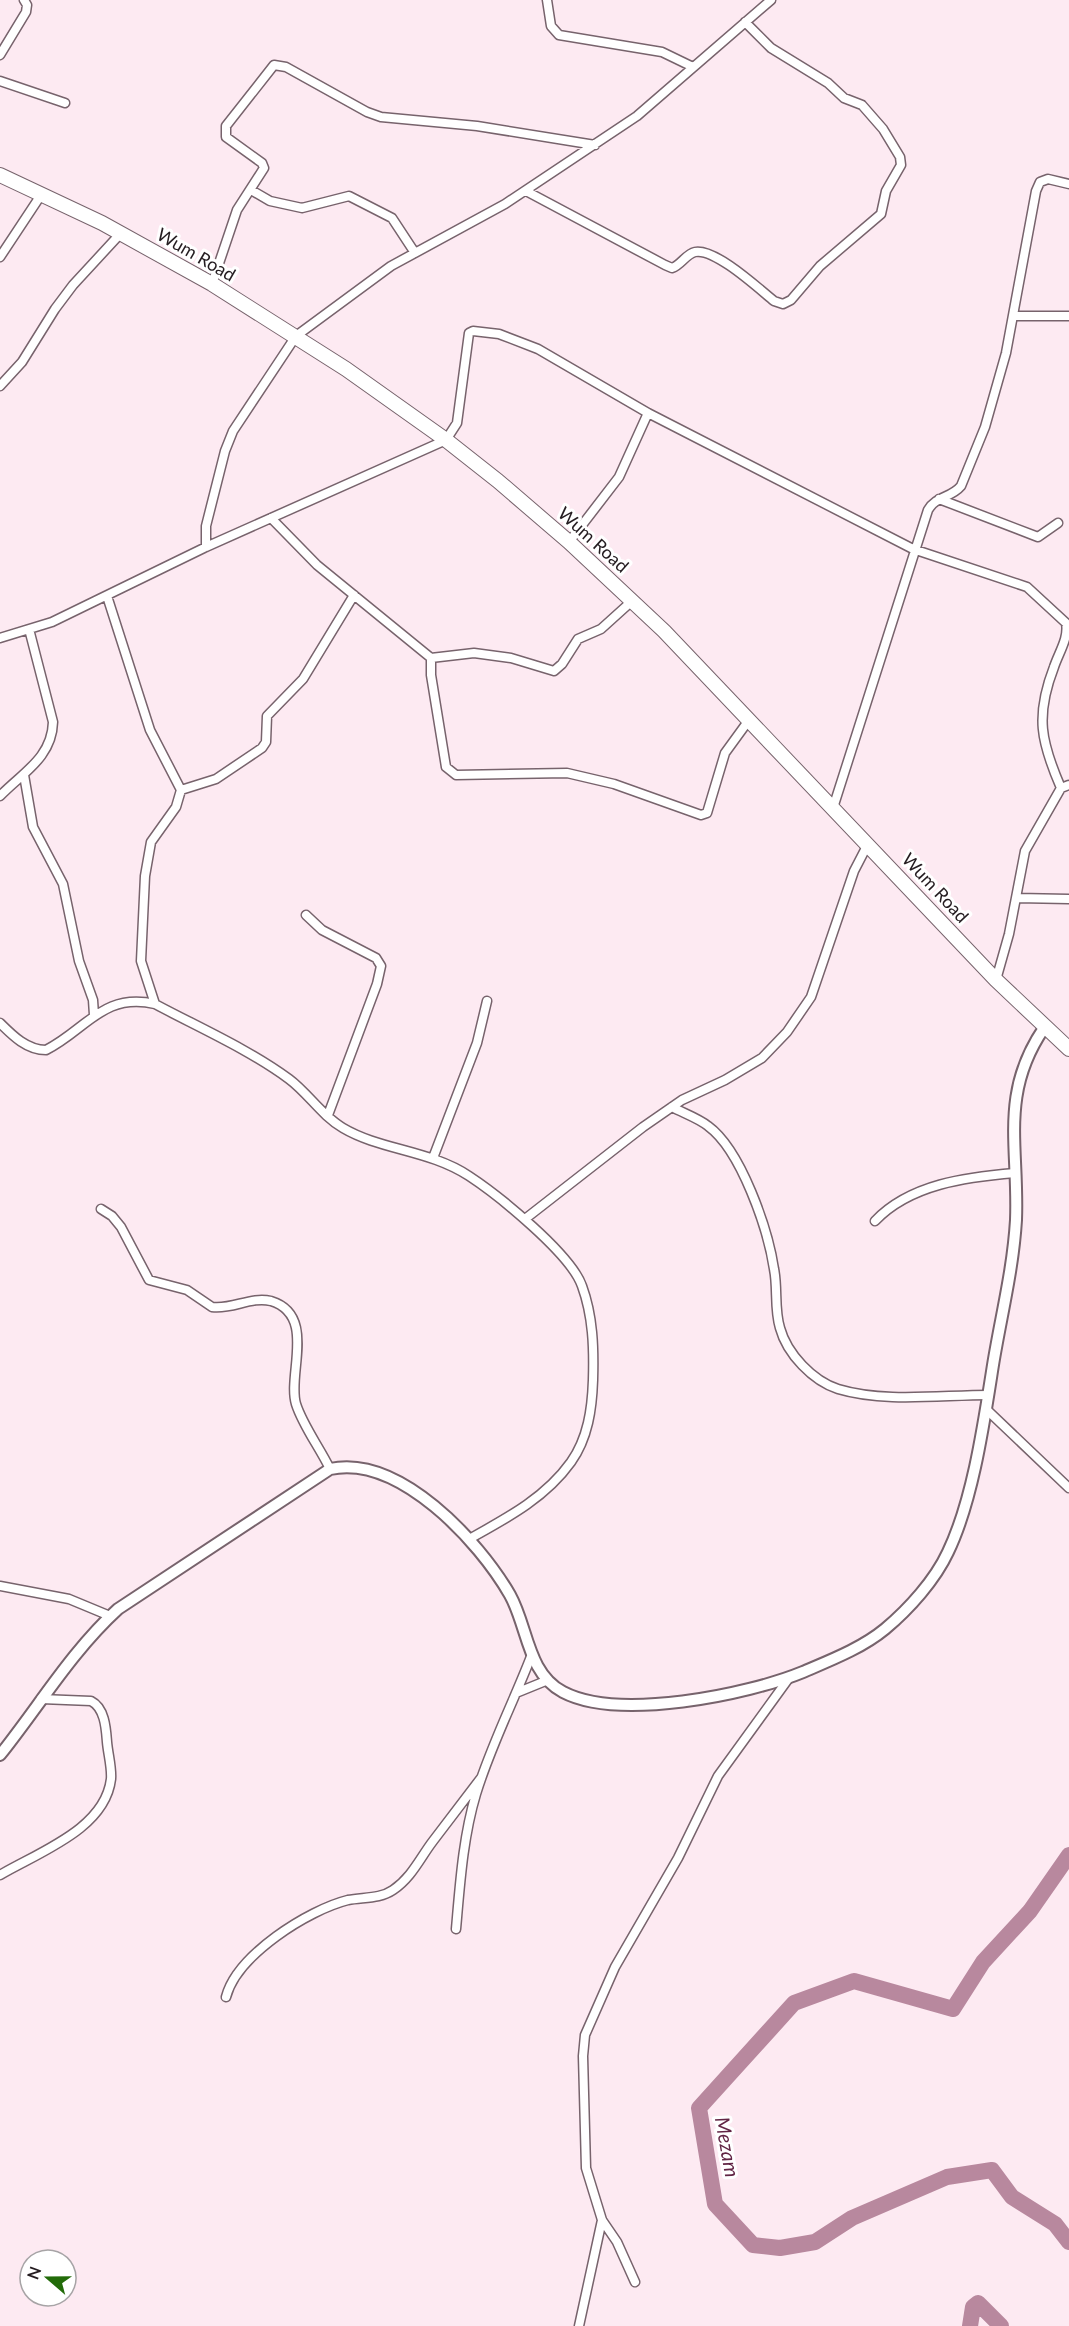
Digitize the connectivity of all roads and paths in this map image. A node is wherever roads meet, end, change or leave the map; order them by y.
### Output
1 (24, 0) edge
2 (547, 0) edge
3 (757, 0) edge
4 (771, 0) edge
5 (758, 11) junction
6 (745, 22) junction
7 (0, 55) edge
8 (693, 67) junction
9 (0, 81) edge
10 (65, 104) dead end
11 (595, 145) junction
12 (0, 175) edge
13 (1069, 184) edge
14 (251, 190) junction
15 (526, 191) junction
16 (41, 195) junction
17 (121, 233) junction
18 (415, 253) junction
19 (0, 257) edge
20 (212, 284) junction
21 (1013, 316) junction
22 (1069, 316) edge
23 (296, 336) junction
24 (0, 386) edge
25 (648, 413) junction
26 (446, 440) junction
27 (939, 499) junction
28 (272, 518) junction
29 (1058, 523) dead end
30 (569, 542) junction
31 (206, 547) junction
32 (913, 549) junction
33 (354, 595) junction
34 (107, 596) junction
35 (632, 601) junction
36 (29, 629) junction
37 (0, 638) edge
38 (431, 658) junction
39 (749, 720) junction
40 (24, 775) junction
41 (1065, 787) edge
42 (181, 790) junction
43 (0, 796) edge
44 (833, 808) junction
45 (868, 843) junction
46 (1017, 898) junction
47 (1069, 899) edge
48 (306, 915) dead end
49 (996, 980) junction
50 (93, 1000) junction
51 (487, 1001) dead end
52 (154, 1004) junction
53 (103, 1010) junction
54 (94, 1015) junction
55 (0, 1023) edge
56 (1044, 1028) junction
57 (1069, 1049) edge
58 (672, 1107) junction
59 (328, 1115) junction
60 (433, 1158) junction
61 (1015, 1173) junction
62 (101, 1209) dead end
63 (525, 1219) junction
64 (875, 1221) dead end
65 (988, 1395) junction
66 (986, 1409) junction
67 (330, 1469) junction
68 (1069, 1488) edge
69 (471, 1538) junction
70 (0, 1586) edge
71 (110, 1616) junction
72 (532, 1654) junction
73 (789, 1678) junction
74 (548, 1680) junction
75 (516, 1693) junction
76 (41, 1699) junction
77 (0, 1755) edge
78 (481, 1778) junction
79 (0, 1875) edge
80 (456, 1929) dead end
81 (226, 1997) dead end
82 (602, 2220) junction
83 (635, 2282) dead end
84 (579, 2326) edge

1 - 7 street
2 - 8 street
3 - 5 street
4 - 5 street
5 - 6 street
6 - 8 street
6 - 15 street
8 - 11 street
9 - 10 street
11 - 14 street
11 - 15 street
12 - 16 highway, Wum Road
13 - 21 street
14 - 18 street
14 - 20 street
15 - 18 street
16 - 17 highway, Wum Road
16 - 19 street
17 - 20 highway, Wum Road
17 - 24 street
18 - 23 street
20 - 23 highway, Wum Road
21 - 22 street
21 - 27 street
23 - 26 highway, Wum Road
23 - 31 street
25 - 26 street
25 - 30 street
25 - 32 street
26 - 28 street
26 - 30 highway, Wum Road
27 - 29 street
27 - 32 street
28 - 31 street
28 - 33 street
30 - 35 highway, Wum Road
31 - 34 street
32 - 41 street
32 - 44 street
33 - 38 street
33 - 42 street
34 - 36 street
34 - 42 street
35 - 38 street
35 - 39 highway, Wum Road
36 - 37 street
36 - 40 street
38 - 39 street
39 - 44 highway, Wum Road
40 - 43 street
40 - 50 street
41 - 46 street
42 - 52 street
44 - 45 highway, Wum Road
45 - 49 highway, Wum Road
45 - 58 street
46 - 47 street
46 - 49 street
48 - 59 street
49 - 56 highway, Wum Road
50 - 53 street
50 - 54 street
51 - 60 street
52 - 53 street
52 - 59 street
53 - 54 street
54 - 55 street
56 - 57 highway, Wum Road
56 - 61 street
58 - 63 street
58 - 65 street
59 - 60 street
60 - 63 street
61 - 64 street
61 - 65 street
62 - 67 street
63 - 69 street
65 - 66 street
66 - 68 street
66 - 73 street
67 - 69 street
67 - 71 street
69 - 72 street
70 - 71 street
71 - 76 street
72 - 74 street
72 - 75 street
73 - 74 street
73 - 82 street
74 - 75 street
75 - 78 street
76 - 77 street
76 - 79 street
78 - 80 street
78 - 81 street
82 - 83 street
82 - 84 street

